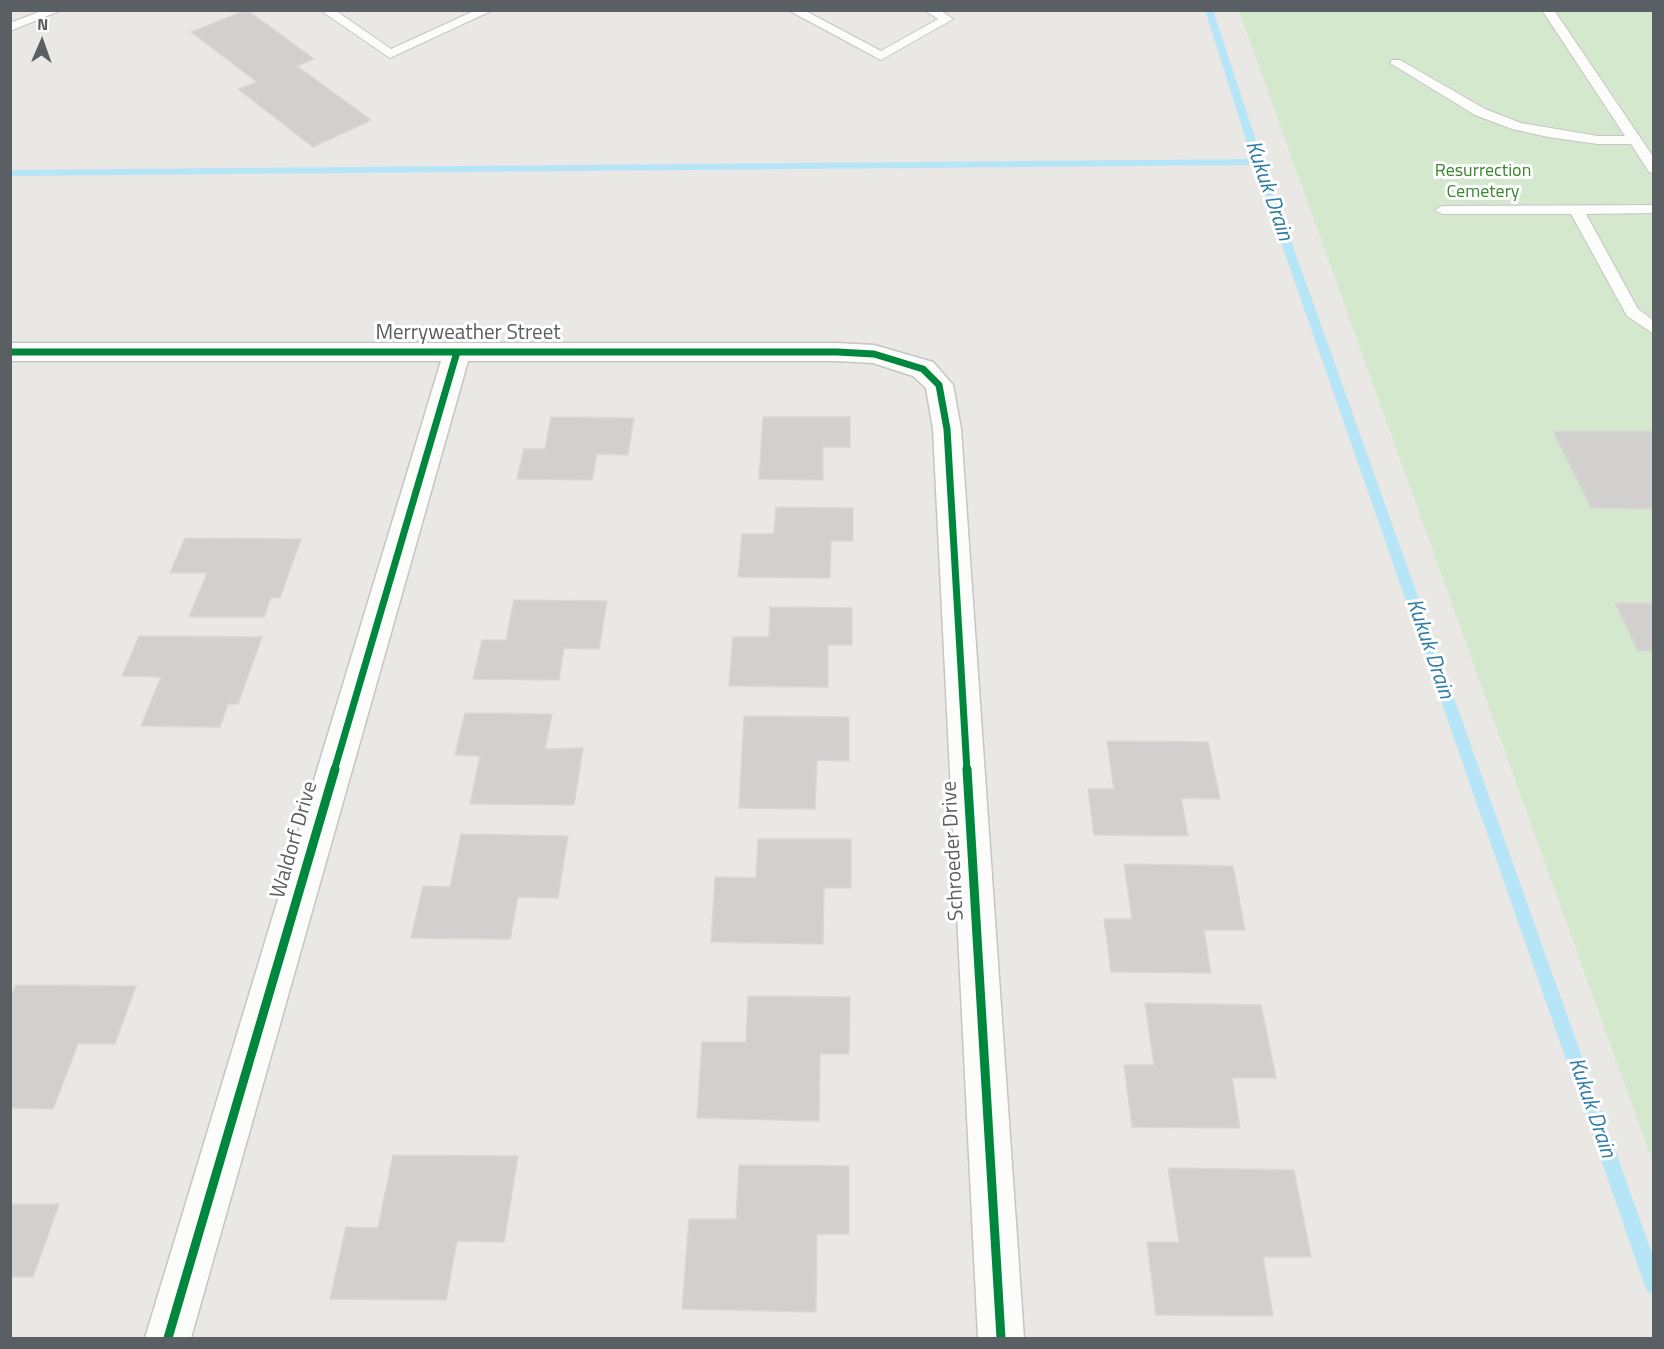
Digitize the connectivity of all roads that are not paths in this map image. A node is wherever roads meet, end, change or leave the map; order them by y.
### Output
1 (56, 10) edge
2 (326, 10) edge
3 (488, 10) edge
4 (794, 10) edge
5 (930, 10) edge
6 (1548, 10) edge
7 (10, 27) edge
8 (1396, 63) dead end
9 (1633, 140) junction
10 (1653, 169) edge
11 (1653, 209) edge
12 (1442, 210) dead end
13 (1576, 210) junction
14 (1653, 329) edge
15 (10, 352) edge
16 (457, 352) junction
17 (923, 369) joint
18 (168, 1338) edge
19 (1001, 1338) edge

1 - 7 lane
2 - 3 lane
4 - 5 lane
6 - 9 lane
8 - 9 lane
9 - 10 lane
11 - 13 lane
12 - 13 lane
13 - 14 lane
15 - 16 street, Merryweather Street
16 - 17 street, Merryweather Street
16 - 18 street, Waldorf Drive
17 - 19 street, Schroeder Drive

